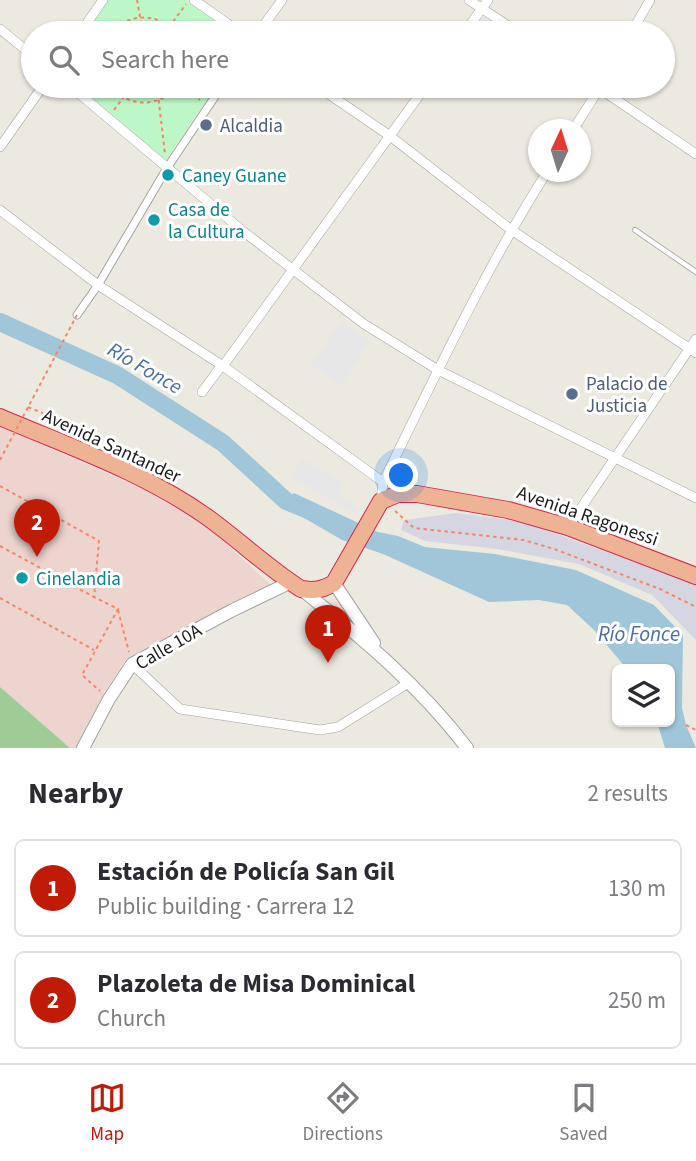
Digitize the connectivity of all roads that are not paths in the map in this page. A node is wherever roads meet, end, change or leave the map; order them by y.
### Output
1 (103, 0) edge
2 (194, 0) edge
3 (282, 0) edge
4 (469, 0) edge
5 (650, 0) edge
6 (485, 4) edge
7 (89, 21) edge
8 (224, 21) edge
9 (267, 21) edge
10 (473, 21) edge
11 (505, 21) edge
12 (638, 21) edge
13 (0, 29) edge
14 (21, 46) edge
15 (34, 98) edge
16 (84, 98) edge
17 (214, 98) edge
18 (335, 98) edge
19 (417, 98) edge
20 (592, 98) edge
21 (616, 98) edge
22 (580, 119) edge
23 (390, 136) junction
24 (0, 146) edge
25 (696, 154) edge
26 (167, 168) junction
27 (541, 182) edge
28 (0, 210) edge
29 (510, 229) junction
30 (635, 230) dead end
31 (293, 269) junction
32 (696, 272) edge
33 (98, 285) junction
34 (77, 315) road end
35 (696, 338) edge
36 (693, 350) edge
37 (223, 365) junction
38 (438, 370) junction
39 (202, 392) dead end
40 (0, 417) edge
41 (615, 457) junction
42 (383, 482) junction
43 (696, 498) edge
44 (379, 506) junction
45 (568, 527) junction
46 (696, 576) edge
47 (337, 578) junction
48 (296, 586) junction
49 (383, 655) junction
50 (132, 664) junction
51 (410, 682) junction
52 (83, 748) edge
53 (467, 748) edge

1 - 7 street
2 - 8 street
3 - 9 street
4 - 6 street
5 - 12 street
6 - 10 street
6 - 11 street
13 - 14 street
15 - 24 street
16 - 26 street
17 - 26 street
18 - 23 street
19 - 23 street
20 - 22 street
21 - 25 street
23 - 29 street
23 - 31 street
26 - 31 street
26 - 33 street
27 - 29 street
28 - 33 street
29 - 36 street
29 - 38 street
30 - 32 lane
31 - 37 street
31 - 38 street
33 - 34 street
33 - 37 street
35 - 36 street
36 - 41 street
37 - 39 street
37 - 42 street
38 - 41 street
38 - 42 street
40 - 48 highway, Avenida Santander
41 - 43 street
41 - 45 street
42 - 44 street
44 - 45 highway, Avenida Ragonessi
44 - 47 highway
45 - 46 highway, Avenida Ragonessi
47 - 48 highway
47 - 49 street
48 - 49 street
48 - 50 street, Calle 10A
49 - 51 street
50 - 51 street
50 - 52 street, Calle 10A
51 - 53 street

